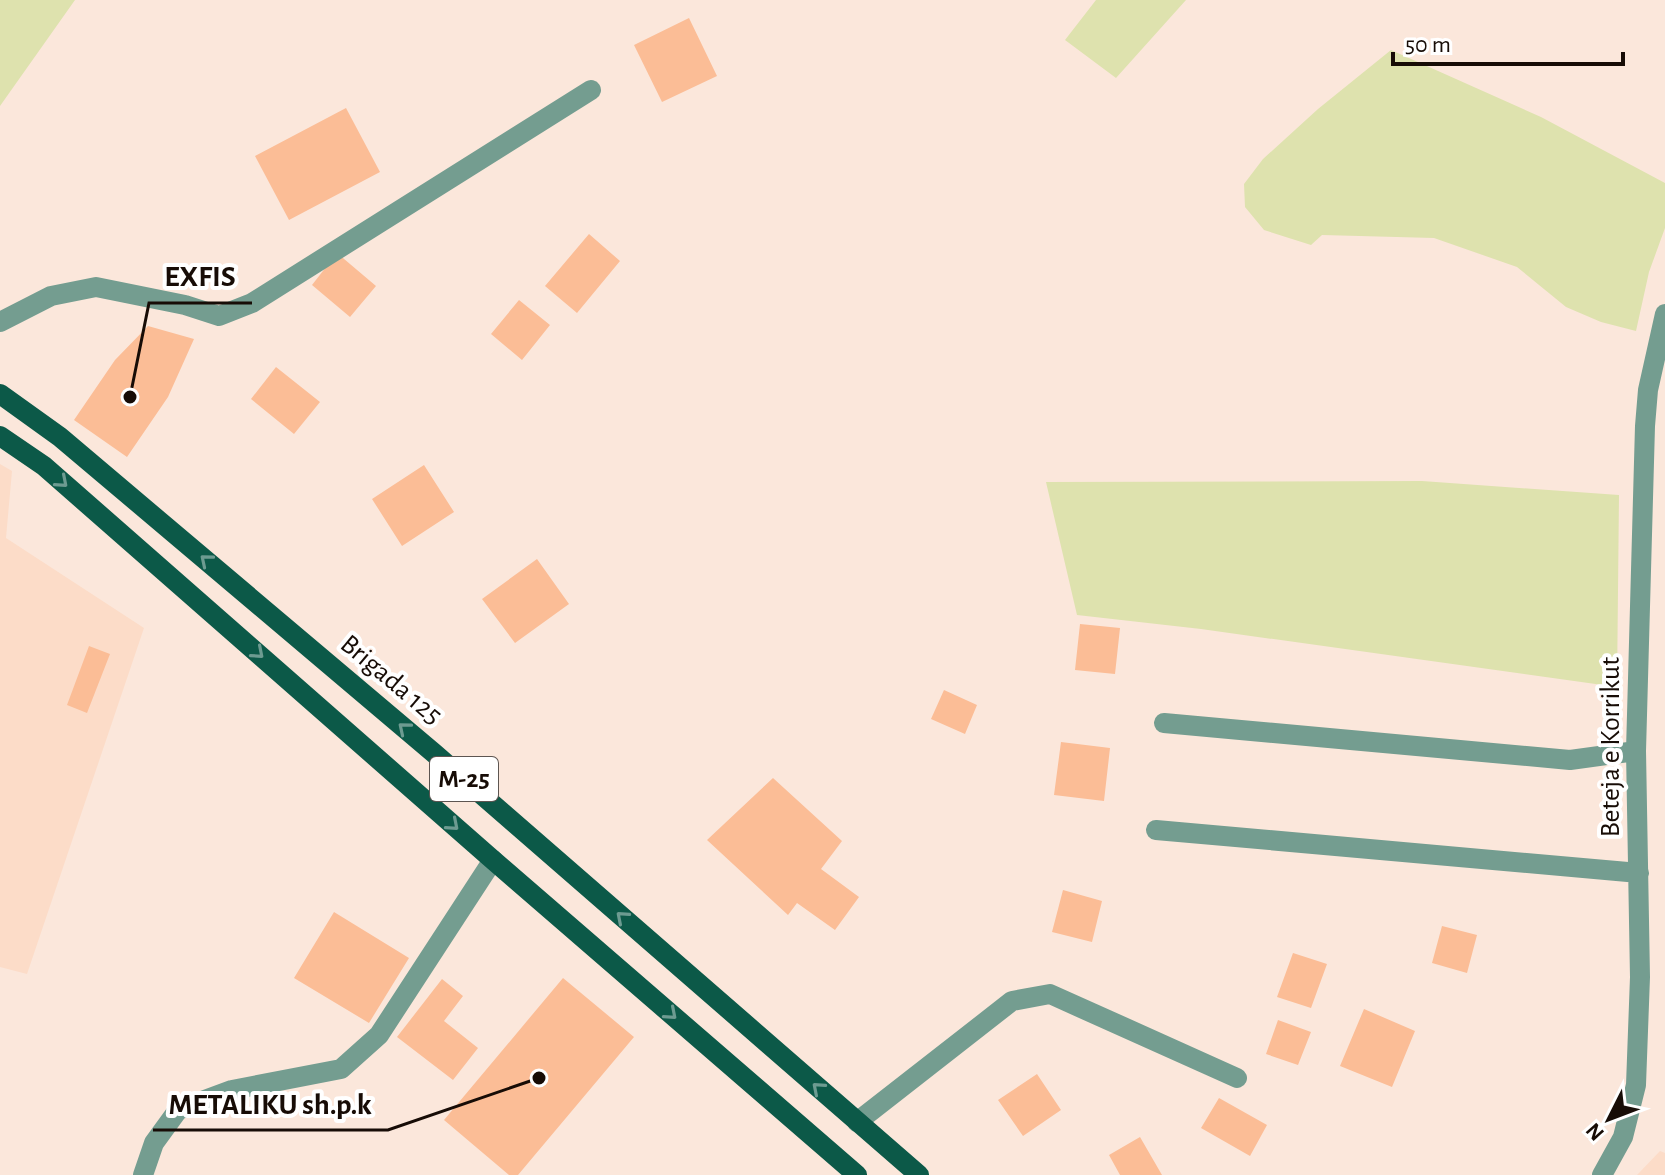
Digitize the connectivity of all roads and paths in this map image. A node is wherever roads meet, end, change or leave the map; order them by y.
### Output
1 (591, 90) dead end
2 (1665, 314) edge
3 (0, 322) edge
4 (0, 394) edge
5 (0, 436) edge
6 (1164, 723) dead end
7 (1636, 751) junction
8 (1156, 830) dead end
9 (493, 860) junction
10 (1639, 873) junction
11 (1237, 1078) dead end
12 (857, 1122) junction
13 (143, 1175) edge
14 (857, 1175) edge
15 (919, 1175) edge
16 (1602, 1175) edge

1 - 3 street
2 - 7 street, Beteja e Korrikut
12 -> 4 main road, Brigada 125 / M-25
5 -> 9 main road, M-25
6 - 7 street
7 - 10 street, Beteja e Korrikut
8 - 10 street
9 - 13 street
9 -> 14 main road, M-25
10 - 16 street, Beteja e Korrikut
11 - 12 street
12 - 15 main road, Brigada 125 / M-25

